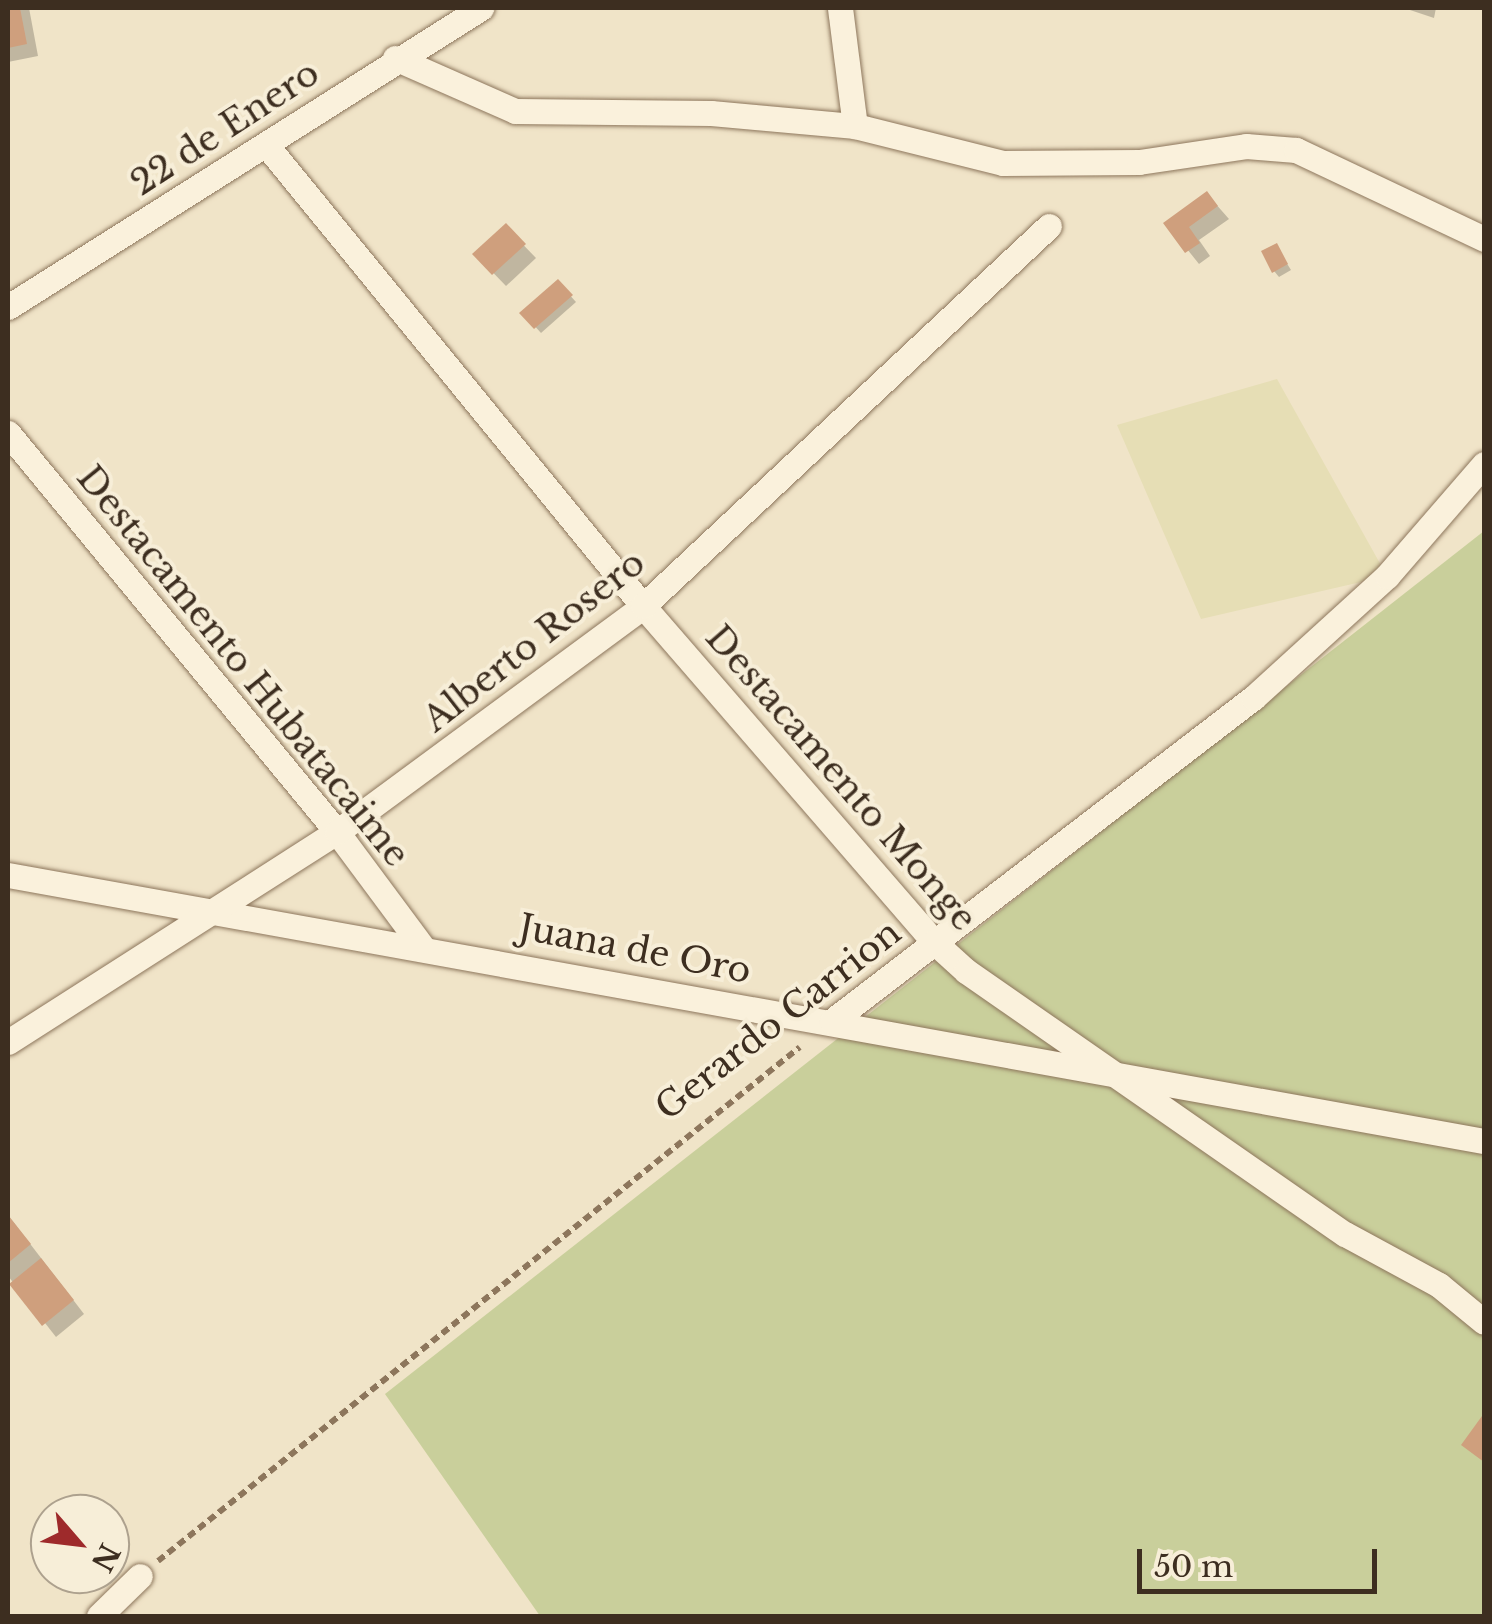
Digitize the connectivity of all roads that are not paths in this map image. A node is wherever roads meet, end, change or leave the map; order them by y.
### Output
1 (481, 8) edge
2 (840, 8) edge
3 (395, 58) junction
4 (855, 126) junction
5 (268, 146) junction
6 (1048, 226) dead end
7 (1484, 239) edge
8 (8, 307) edge
9 (8, 434) edge
10 (1484, 464) edge
11 (643, 606) junction
12 (337, 832) junction
13 (8, 875) edge
14 (208, 914) junction
15 (934, 942) junction
16 (421, 945) junction
17 (832, 1021) junction
18 (8, 1042) edge
19 (1110, 1071) junction
20 (1484, 1141) edge
21 (1484, 1322) edge
22 (140, 1576) road end
23 (99, 1616) edge

1 - 3 street, 22 de Enero
2 - 4 street
3 - 4 street
3 - 5 street, 22 de Enero
4 - 7 street
5 - 8 street, 22 de Enero
5 - 11 street, Destacamento Monge
6 - 11 street, Alberto Rosero
9 - 12 street, Destacamento Hubatacaime
10 - 15 street, Gerardo Carrion
11 - 12 street, Alberto Rosero
11 - 15 street, Destacamento Monge
12 - 14 street, Alberto Rosero
12 - 16 street, Destacamento Hubatacaime
13 - 14 street, Juana de Oro
14 - 16 street, Juana de Oro
14 - 18 street, Alberto Rosero
15 - 17 street, Gerardo Carrion
15 - 19 street, Destacamento Monge
16 - 17 street, Juana de Oro
17 - 19 street, Juana de Oro
19 - 20 street, Juana de Oro
19 - 21 street, Destacamento Monge
22 - 23 street

